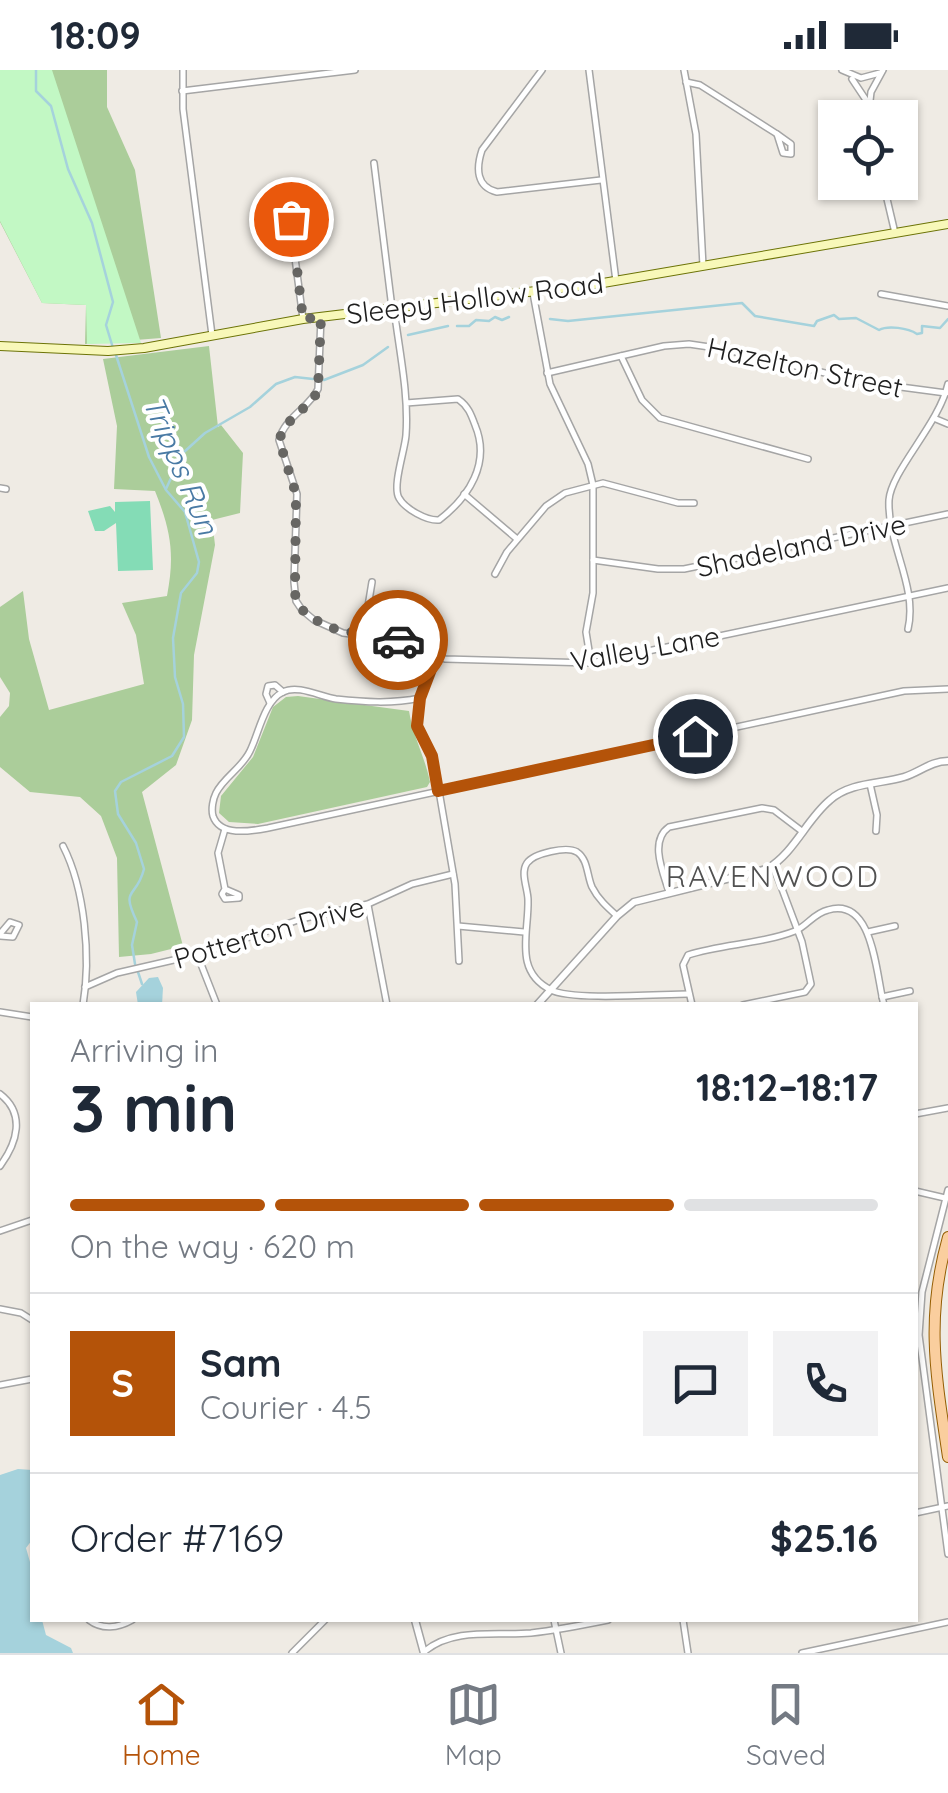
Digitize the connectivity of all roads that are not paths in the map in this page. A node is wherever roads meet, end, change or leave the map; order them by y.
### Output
1 (183, 70) edge
2 (355, 70) edge
3 (542, 70) edge
4 (589, 70) edge
5 (684, 70) edge
6 (883, 70) edge
7 (844, 72) edge
8 (686, 82) junction
9 (182, 91) junction
10 (865, 100) edge
11 (870, 100) edge
12 (777, 134) dead end
13 (374, 163) dead end
14 (602, 180) junction
15 (280, 184) dead end
16 (887, 200) edge
17 (948, 224) edge
18 (895, 233) junction
19 (702, 266) junction
20 (616, 280) junction
21 (533, 292) junction
22 (881, 294) dead end
23 (948, 306) edge
24 (393, 308) junction
25 (321, 317) junction
26 (303, 319) junction
27 (212, 336) junction
28 (0, 346) edge
29 (621, 356) junction
30 (547, 374) junction
31 (948, 384) edge
32 (946, 393) edge
33 (406, 404) junction
34 (936, 419) junction
35 (948, 424) edge
36 (808, 459) dead end
37 (593, 486) junction
38 (464, 494) junction
39 (694, 503) dead end
40 (948, 514) edge
41 (892, 525) junction
42 (517, 539) junction
43 (594, 560) junction
44 (495, 574) dead end
45 (372, 582) dead end
46 (948, 588) edge
47 (909, 596) junction
48 (908, 630) dead end
49 (363, 637) junction
50 (436, 656) junction
51 (591, 663) junction
52 (948, 689) edge
53 (283, 692) junction
54 (420, 698) junction
55 (270, 704) junction
56 (948, 761) edge
57 (870, 784) junction
58 (438, 791) junction
59 (226, 828) junction
60 (803, 832) junction
61 (876, 832) dead end
62 (63, 846) dead end
63 (773, 866) junction
64 (453, 874) junction
65 (225, 889) dead end
66 (669, 892) junction
67 (368, 904) junction
68 (617, 916) junction
69 (458, 926) junction
70 (895, 926) dead end
71 (798, 930) junction
72 (524, 932) junction
73 (868, 932) junction
74 (197, 954) junction
75 (459, 962) dead end
76 (85, 987) junction
77 (551, 990) junction
78 (910, 991) dead end
79 (689, 994) junction
80 (882, 1001) edge
81 (83, 1002) edge
82 (216, 1002) edge
83 (386, 1002) edge
84 (540, 1002) edge
85 (691, 1002) edge
86 (763, 1002) edge
87 (0, 1012) edge
88 (30, 1017) edge
89 (0, 1094) edge
90 (948, 1108) edge
91 (918, 1113) edge
92 (0, 1166) edge
93 (918, 1191) edge
94 (947, 1196) edge
95 (30, 1221) edge
96 (0, 1231) edge
97 (948, 1237) edge
98 (0, 1308) edge
99 (30, 1319) edge
100 (30, 1379) edge
101 (0, 1385) edge
102 (948, 1457) edge
103 (945, 1506) edge
104 (918, 1511) edge
105 (948, 1554) edge
106 (93, 1622) edge
107 (127, 1622) edge
108 (323, 1622) edge
109 (416, 1622) edge
110 (554, 1622) edge
111 (598, 1622) edge
112 (682, 1622) edge
113 (948, 1622) edge
114 (556, 1630) junction
115 (424, 1652) edge
116 (292, 1653) edge
117 (561, 1653) edge
118 (688, 1653) edge
119 (802, 1653) edge

1 - 9 street
2 - 9 street
3 - 14 street
4 - 14 street
5 - 8 street
6 - 7 street
6 - 11 street
7 - 10 street
8 - 12 street
8 - 19 street
9 - 27 street
13 - 24 street
14 - 20 street
15 - 26 street
16 - 18 street
17 - 18 main road, Sleepy Hollow Road
18 - 19 main road, Sleepy Hollow Road
19 - 20 main road, Sleepy Hollow Road
20 - 21 main road, Sleepy Hollow Road
21 - 24 main road, Sleepy Hollow Road
21 - 30 street
22 - 23 street
24 - 25 main road, Sleepy Hollow Road
24 - 33 street
25 - 26 main road, Sleepy Hollow Road
25 - 49 street, Valley Lane
26 - 27 main road, Sleepy Hollow Road
27 - 28 main road, Sleepy Hollow Road
29 - 30 street, Hazelton Street
29 - 32 street, Hazelton Street
29 - 36 street
30 - 37 street
31 - 32 street
32 - 34 street
33 - 38 street
33 - 38 street
34 - 35 street, Hazelton Street
34 - 41 street
37 - 39 street
37 - 42 street
37 - 43 street
38 - 42 street
40 - 41 street, Shadeland Drive
41 - 43 street, Shadeland Drive
41 - 47 street
42 - 44 street
43 - 51 street
45 - 49 street
46 - 47 street, Valley Lane
47 - 48 street
47 - 51 street, Valley Lane
49 - 50 street, Valley Lane
50 - 51 street, Valley Lane
50 - 54 street
52 - 58 street
53 - 54 street
53 - 55 street
53 - 55 street
54 - 58 street
55 - 59 street
56 - 57 street
57 - 60 street
57 - 61 street
58 - 59 street
58 - 64 street
59 - 65 street
60 - 63 street
60 - 66 street
62 - 76 street
63 - 66 street
63 - 71 street
64 - 67 street, Potterton Drive
64 - 69 street
66 - 68 street
67 - 74 street, Potterton Drive
67 - 83 street
68 - 72 street
68 - 77 street
69 - 72 street
69 - 75 street
70 - 73 street
71 - 73 street
71 - 79 street
71 - 86 street
72 - 77 street
73 - 80 street
74 - 76 street, Potterton Drive
74 - 82 street
76 - 81 street
77 - 79 street
77 - 84 street
78 - 80 street
79 - 85 street
87 - 88 street
89 - 92 street
90 - 91 street
93 - 94 street
94 - 103 street
95 - 96 street
97 - 102 main road
98 - 99 street
100 - 101 street
103 - 104 street
103 - 105 street
106 - 107 street
108 - 116 street
109 - 115 street
110 - 114 street
111 - 114 street
112 - 118 street
113 - 119 street
114 - 115 street
114 - 117 street

